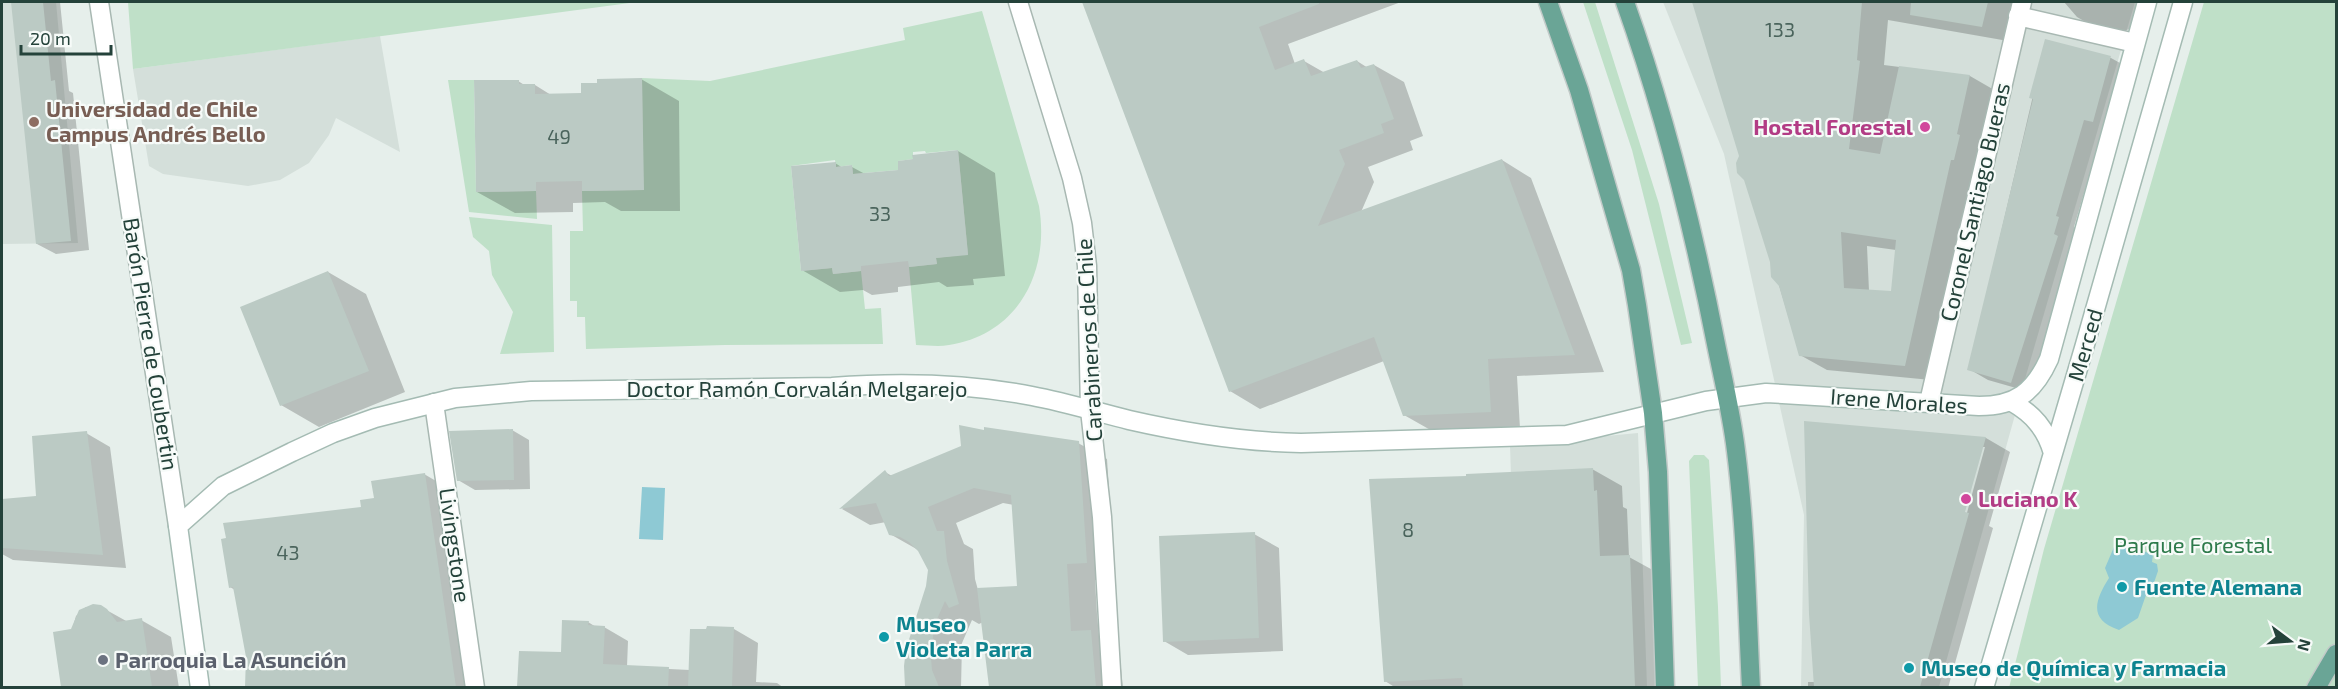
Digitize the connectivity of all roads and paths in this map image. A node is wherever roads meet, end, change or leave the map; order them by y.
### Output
1 (99, 2) edge
2 (1018, 2) edge
3 (1548, 2) edge
4 (1625, 2) edge
5 (2147, 2) edge
6 (2183, 2) edge
7 (2020, 8) edge
8 (2135, 43) junction
9 (1727, 397) junction
10 (1929, 402) junction
11 (2012, 402) junction
12 (434, 403) junction
13 (1090, 410) junction
14 (1653, 413) junction
15 (2053, 453) junction
16 (178, 526) junction
17 (2337, 654) edge
18 (200, 687) edge
19 (475, 687) edge
20 (1112, 687) edge
21 (1665, 687) edge
22 (1751, 687) edge
23 (1984, 687) edge
24 (2316, 687) edge

1 - 16 main road, Barón Pierre de Coubertin
2 - 13 main road, Carabineros de Chile
3 - 14 main road
4 - 9 main road
5 - 8 main road, Merced
6 - 15 main road, Merced
7 - 8 main road
7 - 10 main road, Coronel Santiago Bueras
8 - 11 main road, Merced
9 - 10 main road, Irene Morales
9 - 14 main road, Doctor Ramón Corvalán Melgarejo
9 - 22 main road
10 - 11 main road, Irene Morales
11 - 15 main road
12 - 13 main road, Doctor Ramón Corvalán Melgarejo
12 - 16 main road, Doctor Ramón Corvalán Melgarejo
12 - 19 main road, Livingstone
13 - 14 main road, Doctor Ramón Corvalán Melgarejo
13 - 20 main road, Carabineros de Chile
14 - 21 main road
15 - 23 main road, Merced
16 - 18 main road, Barón Pierre de Coubertin
17 - 24 main road

